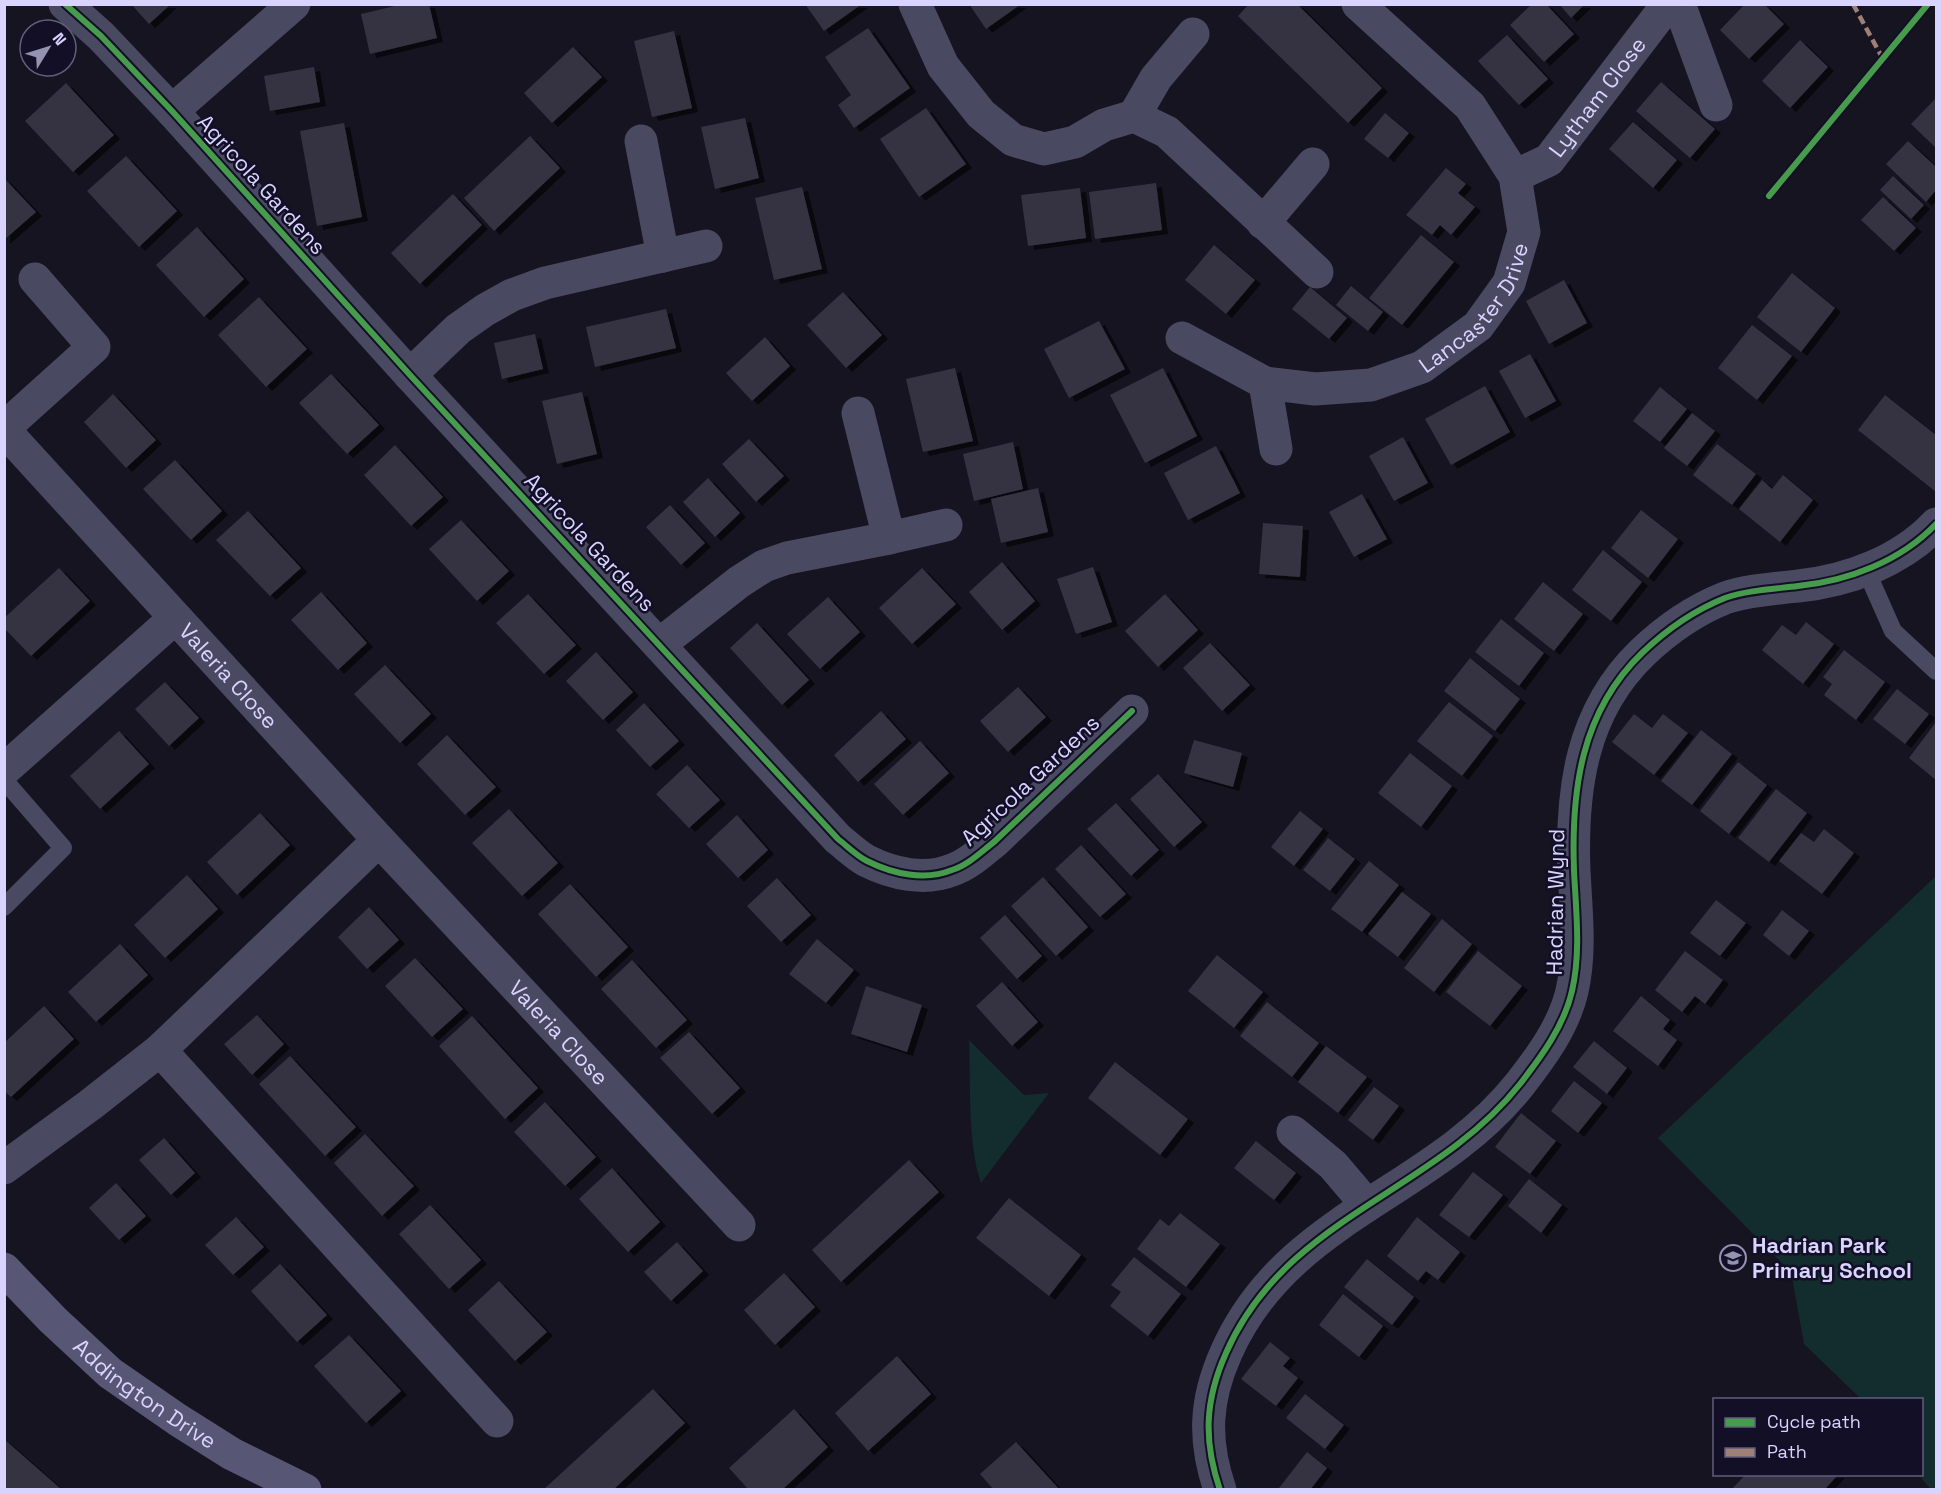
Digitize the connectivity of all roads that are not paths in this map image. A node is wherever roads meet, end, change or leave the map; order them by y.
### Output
1 (65, 4) edge
2 (294, 4) edge
3 (915, 4) edge
4 (1358, 4) edge
5 (1668, 4) edge
6 (1679, 4) edge
7 (1193, 34) dead end
8 (1716, 105) dead end
9 (172, 111) junction
10 (1134, 116) junction
11 (641, 141) dead end
12 (1313, 164) dead end
13 (1515, 176) junction
14 (1263, 223) junction
15 (706, 246) dead end
16 (663, 256) junction
17 (1317, 272) dead end
18 (35, 279) dead end
19 (1182, 338) dead end
20 (410, 375) junction
21 (1264, 383) junction
22 (858, 413) dead end
23 (4, 429) edge
24 (1276, 449) dead end
25 (1936, 524) edge
26 (946, 525) dead end
27 (889, 538) junction
28 (1866, 570) junction
29 (175, 618) junction
30 (660, 644) junction
31 (1936, 670) edge
32 (1132, 711) dead end
33 (4, 770) edge
34 (4, 780) edge
35 (379, 840) junction
36 (4, 906) edge
37 (160, 1050) junction
38 (1293, 1132) dead end
39 (4, 1168) edge
40 (1367, 1204) junction
41 (739, 1225) dead end
42 (4, 1269) edge
43 (497, 1421) dead end
44 (305, 1490) edge
45 (1220, 1490) edge

1 - 9 street, Agricola Gardens
2 - 9 street, Agricola Gardens
3 - 10 street
4 - 13 street, Lancaster Drive
5 - 13 street, Lytham Close
6 - 8 street
7 - 10 street
9 - 20 street, Agricola Gardens
10 - 14 street
11 - 16 street
12 - 14 street
13 - 21 street, Lancaster Drive
14 - 17 street
15 - 16 street
16 - 20 street
18 - 23 street, Valeria Close
19 - 21 street, Lancaster Drive
20 - 30 street, Agricola Gardens
21 - 24 street
22 - 27 street
23 - 29 street, Valeria Close
25 - 28 street, Hadrian Wynd
26 - 27 street, Agricola Gardens
27 - 30 street, Agricola Gardens
28 - 31 lane
28 - 40 street, Hadrian Wynd
29 - 33 street, Valeria Close
29 - 35 street, Valeria Close
30 - 32 street, Agricola Gardens
34 - 36 lane
35 - 37 street
35 - 41 street, Valeria Close
37 - 39 street
37 - 43 street
38 - 40 street
40 - 45 street, Hadrian Wynd
42 - 44 street, Addington Drive

